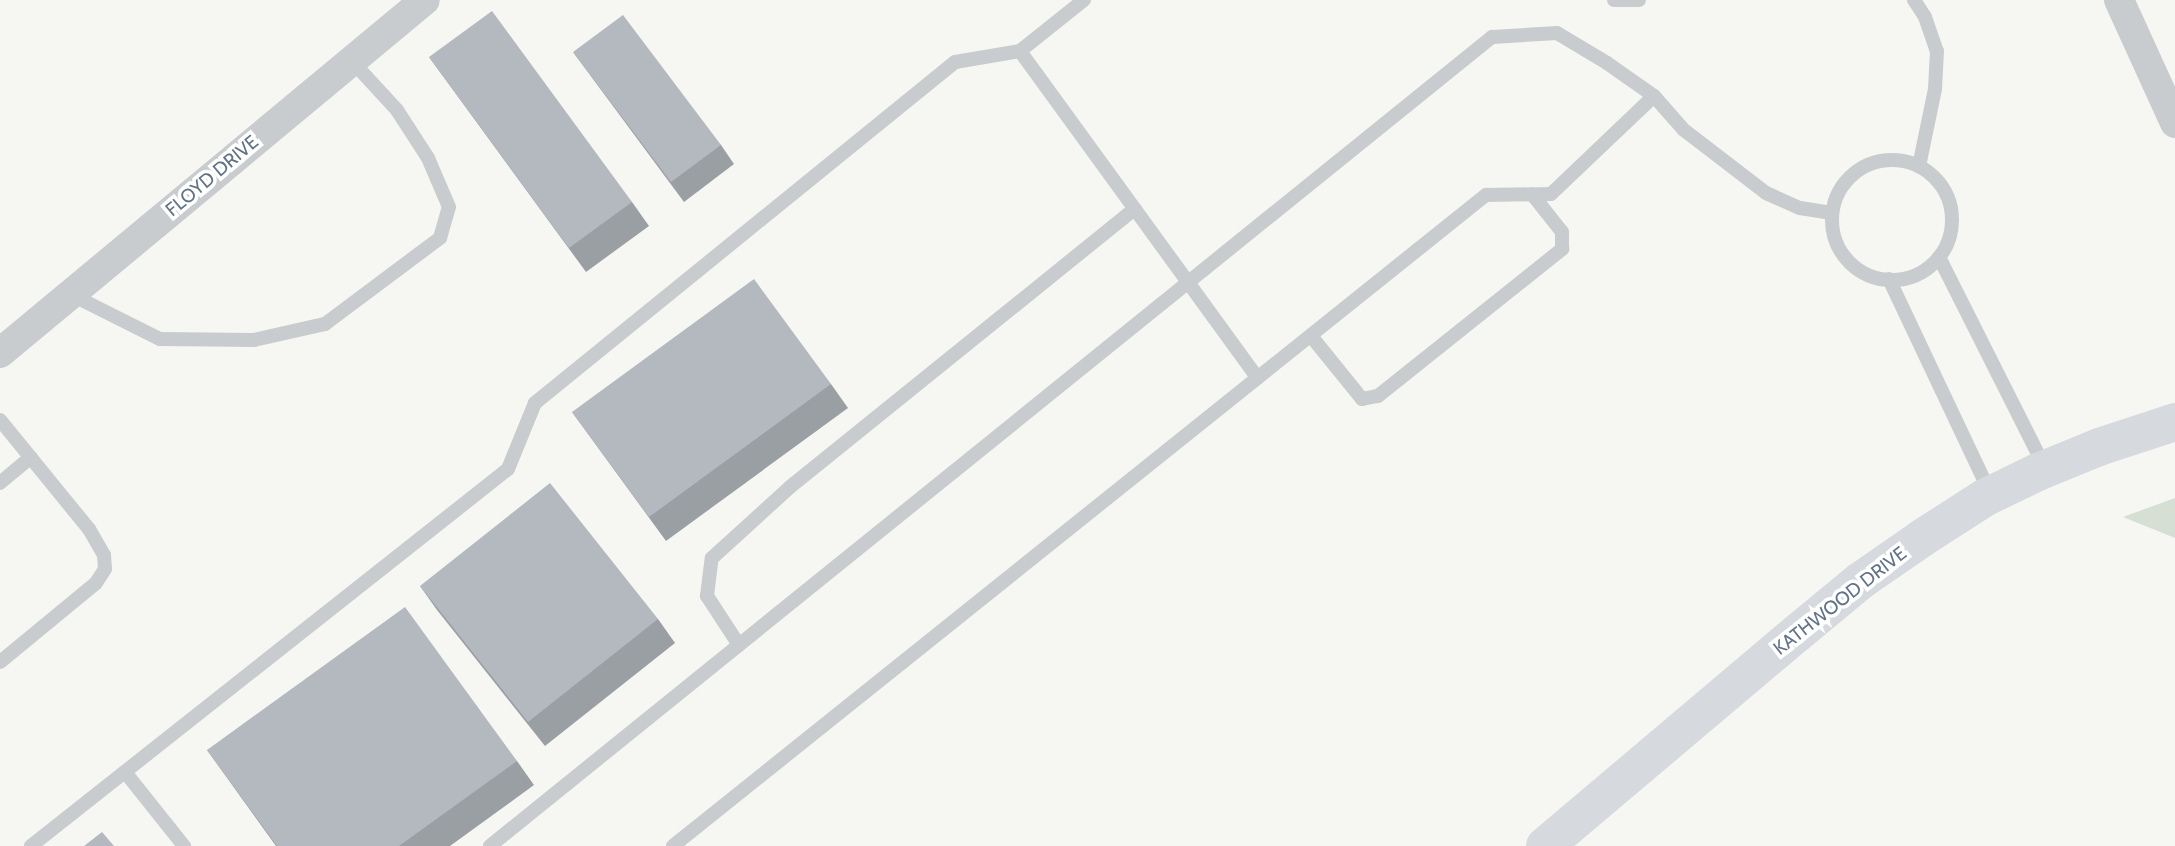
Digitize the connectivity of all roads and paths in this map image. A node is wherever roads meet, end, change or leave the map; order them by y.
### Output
1 (425, 0) edge
2 (1084, 0) edge
3 (1614, 0) edge
4 (1639, 0) edge
5 (1914, 0) edge
6 (2119, 0) edge
7 (1020, 51) junction
8 (352, 61) junction
9 (1654, 96) junction
10 (2175, 123) edge
11 (1919, 166) junction
12 (1532, 194) junction
13 (1135, 209) junction
14 (1832, 213) junction
15 (1939, 257) junction
16 (1889, 279) junction
17 (1188, 282) junction
18 (70, 294) junction
19 (1311, 336) junction
20 (0, 353) edge
21 (1258, 378) junction
22 (0, 420) edge
23 (2175, 422) edge
24 (31, 457) junction
25 (2045, 469) junction
26 (0, 484) edge
27 (1991, 495) junction
28 (738, 645) junction
29 (0, 662) edge
30 (125, 772) junction
31 (31, 846) edge
32 (184, 846) edge
33 (490, 846) edge
34 (673, 846) edge
35 (1545, 846) edge

1 - 8 street, FLOYD DRIVE
2 - 7 lane
3 - 4 lane
5 - 11 lane
6 - 10 street
7 - 13 lane
7 - 30 lane
8 - 18 street, FLOYD DRIVE
8 - 18 lane
9 - 12 lane
9 - 14 lane
9 - 17 lane
11 - 14 lane
11 - 15 lane
12 - 19 lane
12 - 19 lane
13 - 17 lane
13 - 28 lane
14 - 16 lane
15 - 16 lane
15 - 25 lane
16 - 27 lane
17 - 21 lane
17 - 28 lane
18 - 20 street, FLOYD DRIVE
19 - 21 lane
21 - 34 lane
22 - 24 lane
23 - 25 street, KATHWOOD DRIVE
24 - 26 lane
24 - 29 lane
25 - 27 street, KATHWOOD DRIVE
27 - 35 street, KATHWOOD DRIVE
28 - 33 lane
30 - 31 lane
30 - 32 lane

